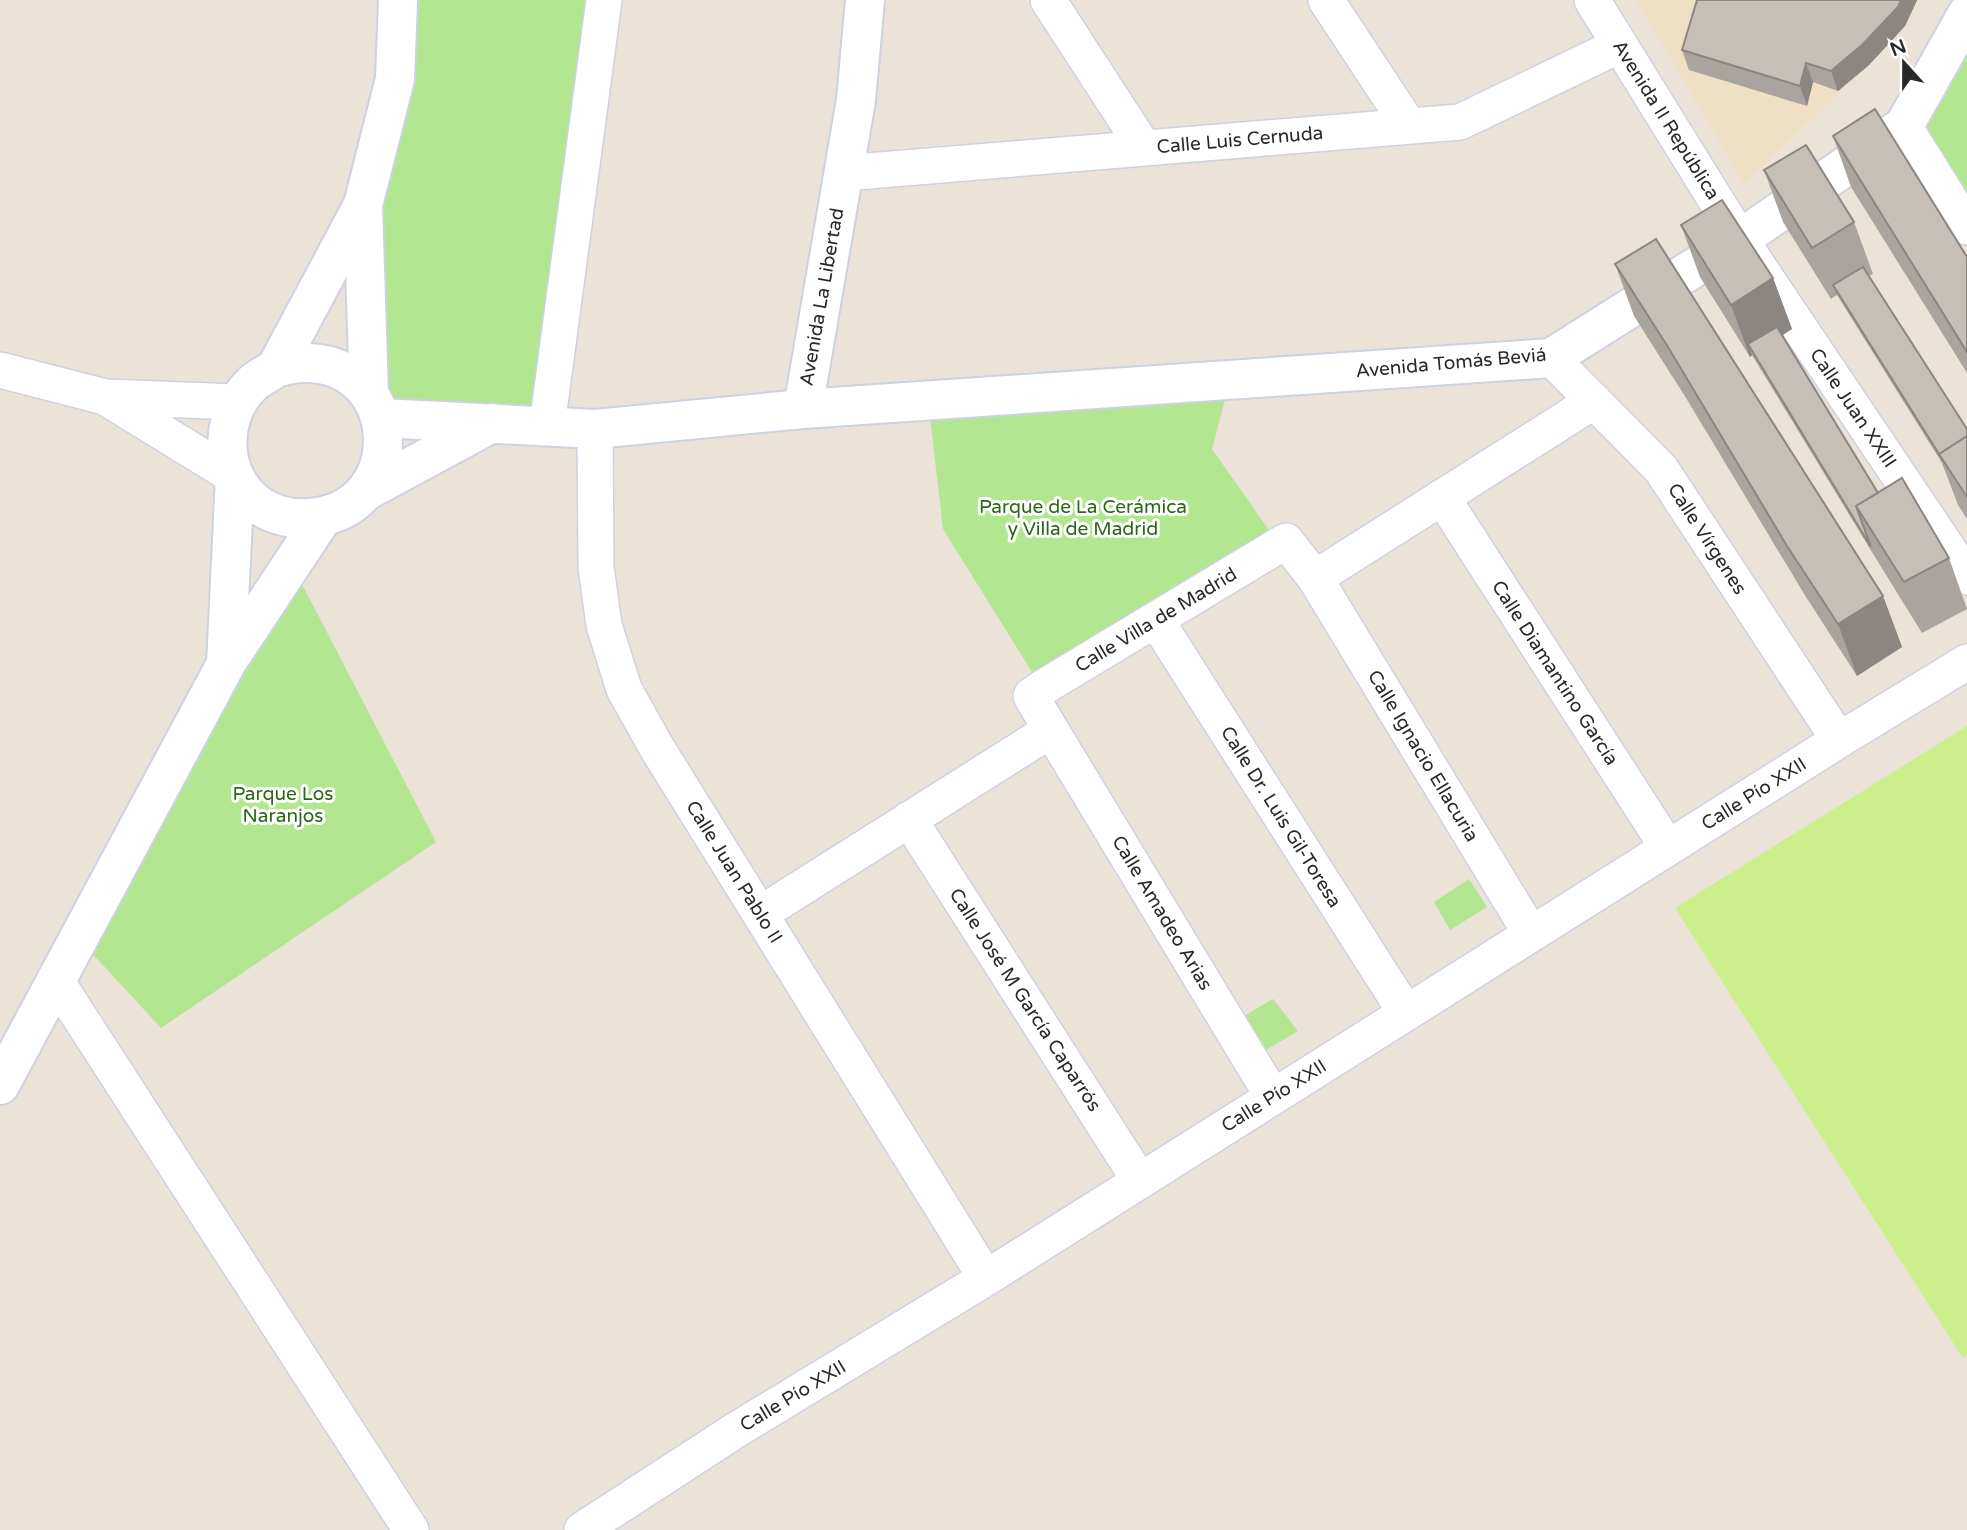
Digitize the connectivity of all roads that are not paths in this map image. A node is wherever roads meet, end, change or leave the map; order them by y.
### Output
1 (398, 0) edge
2 (604, 0) edge
3 (865, 0) edge
4 (1048, 0) edge
5 (1326, 0) edge
6 (1592, 0) edge
7 (1967, 14) edge
8 (1620, 45) junction
9 (1409, 126) junction
10 (1903, 126) junction
11 (1144, 148) junction
12 (844, 173) junction
13 (363, 205) junction
14 (1967, 227) edge
15 (1740, 239) junction
16 (1551, 358) junction
17 (276, 368) junction
18 (0, 370) edge
19 (105, 397) junction
20 (1594, 401) junction
21 (237, 402) junction
22 (375, 406) junction
23 (803, 409) junction
24 (492, 423) junction
25 (547, 426) junction
26 (594, 429) junction
27 (235, 477) junction
28 (366, 491) junction
29 (1442, 498) junction
30 (323, 517) junction
31 (1967, 577) edge
32 (1315, 578) junction
33 (1156, 620) junction
34 (1967, 662) edge
35 (226, 664) junction
36 (1051, 730) junction
37 (1839, 740) junction
38 (909, 820) junction
39 (1668, 848) junction
40 (760, 914) junction
41 (1531, 934) junction
42 (55, 979) junction
43 (1406, 1013) junction
44 (0, 1085) edge
45 (1273, 1097) junction
46 (1140, 1181) junction
47 (986, 1278) junction
48 (411, 1530) edge
49 (582, 1530) edge

1 - 13 street
2 - 25 street
3 - 12 street, Avenida La Libertad
4 - 11 street
5 - 9 street
6 - 8 street, Avenida II República
7 - 10 street, Avenida Tomás Beviá
8 - 9 street, Calle Luis Cernuda
8 - 15 street, Avenida II República
9 - 11 street, Calle Luis Cernuda
10 - 14 street
10 - 15 street, Avenida Tomás Beviá
11 - 12 street, Calle Luis Cernuda
12 - 23 street, Avenida La Libertad
13 - 17 street
13 - 22 street
15 - 16 street, Avenida Tomás Beviá
15 - 31 street, Calle Juan XXIII
16 - 20 street, Calle Vírgenes
16 - 23 street, Avenida Tomás Beviá
17 - 21 street
17 - 22 street
18 - 19 street
19 - 21 street
19 - 27 street
20 - 29 street
20 - 37 street, Calle Vírgenes
21 - 27 street
22 - 24 street, Avenida La Libertad
22 - 28 street
23 - 26 street, Avenida La Libertad
24 - 25 street, Avenida La Libertad
24 - 28 street
25 - 26 street, Avenida La Libertad
26 - 40 street, Calle Juan Pablo II
27 - 30 street
27 - 35 street
28 - 30 street
29 - 32 street
29 - 39 street, Calle Diamantino García
30 - 35 street
32 - 33 street, Calle Villa de Madrid
32 - 41 street, Calle Ignacio Ellacuria
33 - 36 street, Calle Villa de Madrid
33 - 43 street, Calle Dr. Luis Gil-Toresa
34 - 37 street, Calle Pío XXII
35 - 42 street
36 - 38 street
36 - 45 street, Calle Amadeo Arias
37 - 39 street, Calle Pío XXII
38 - 40 street
38 - 46 street, Calle José M García Caparrós
39 - 41 street, Calle Pío XXII
40 - 47 street, Calle Juan Pablo II
41 - 43 street, Calle Pío XXII
42 - 44 street
42 - 48 street
43 - 45 street, Calle Pío XXII
45 - 46 street, Calle Pío XXII
46 - 47 street, Calle Pío XXII
47 - 49 street, Calle Pío XXII

